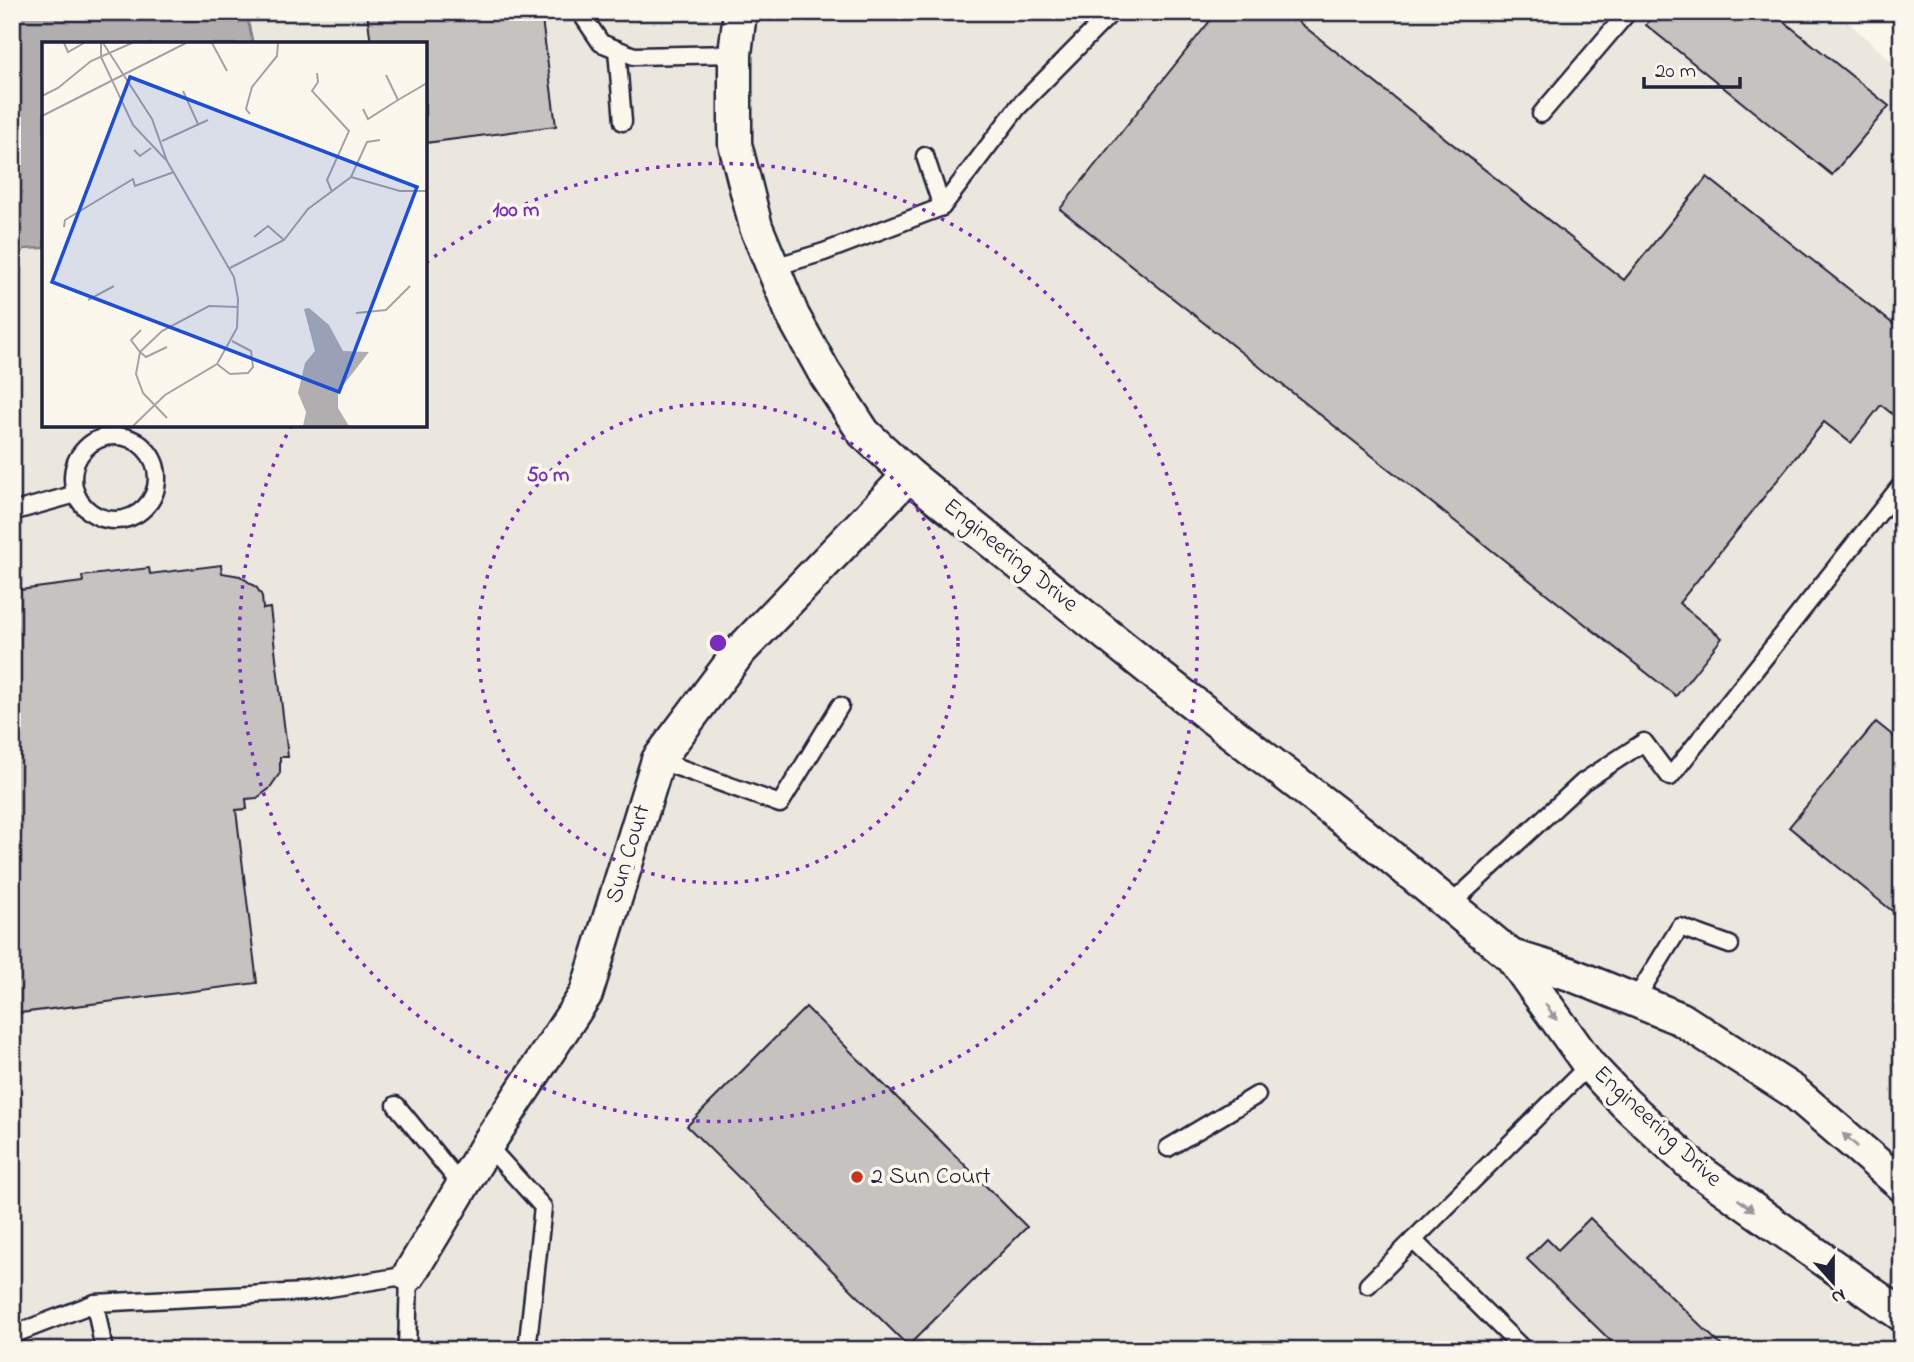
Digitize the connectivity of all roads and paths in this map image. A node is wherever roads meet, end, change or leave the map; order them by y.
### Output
1 (580, 12) edge
2 (740, 12) edge
3 (1112, 12) edge
4 (1628, 12) edge
5 (617, 49) junction
6 (735, 54) junction
7 (1541, 114) dead end
8 (623, 122) dead end
9 (925, 156) dead end
10 (942, 207) junction
11 (774, 267) junction
12 (909, 475) junction
13 (1902, 484) edge
14 (76, 494) junction
15 (12, 512) edge
16 (840, 706) dead end
17 (658, 760) junction
18 (1450, 906) junction
19 (1730, 945) dead end
20 (1511, 956) junction
21 (1635, 1000) junction
22 (1589, 1065) junction
23 (1257, 1095) dead end
24 (396, 1105) dead end
25 (486, 1144) junction
26 (1168, 1148) dead end
27 (1902, 1185) edge
28 (462, 1186) junction
29 (1413, 1240) junction
30 (409, 1275) junction
31 (1368, 1285) dead end
32 (95, 1303) junction
33 (1902, 1315) edge
34 (12, 1335) edge
35 (103, 1345) dead end
36 (407, 1350) edge
37 (527, 1350) edge
38 (1524, 1350) edge

1 - 5 lane
2 - 6 street, Engineering Drive
3 - 10 lane
4 - 7 lane
5 - 6 lane
5 - 8 lane
6 - 11 street, Engineering Drive
9 - 10 lane
10 - 11 lane
11 - 12 street, Engineering Drive
12 - 17 street, Sun Court
12 - 18 street, Engineering Drive
13 - 18 lane
14 - 14 lane
14 - 15 lane
16 - 17 lane
17 - 25 street, Sun Court
18 - 20 street, Engineering Drive
19 - 21 lane
20 - 21 street, Engineering Drive
20 -> 22 street, Engineering Drive
27 -> 21 street, Engineering Drive
22 - 29 lane
22 -> 33 street, Engineering Drive
23 - 26 lane
24 - 28 lane
25 - 28 street, Sun Court
25 - 37 lane
28 - 30 street, Sun Court
29 - 31 lane
29 - 38 lane
30 - 32 lane
30 - 36 lane
32 - 34 lane
32 - 35 lane

